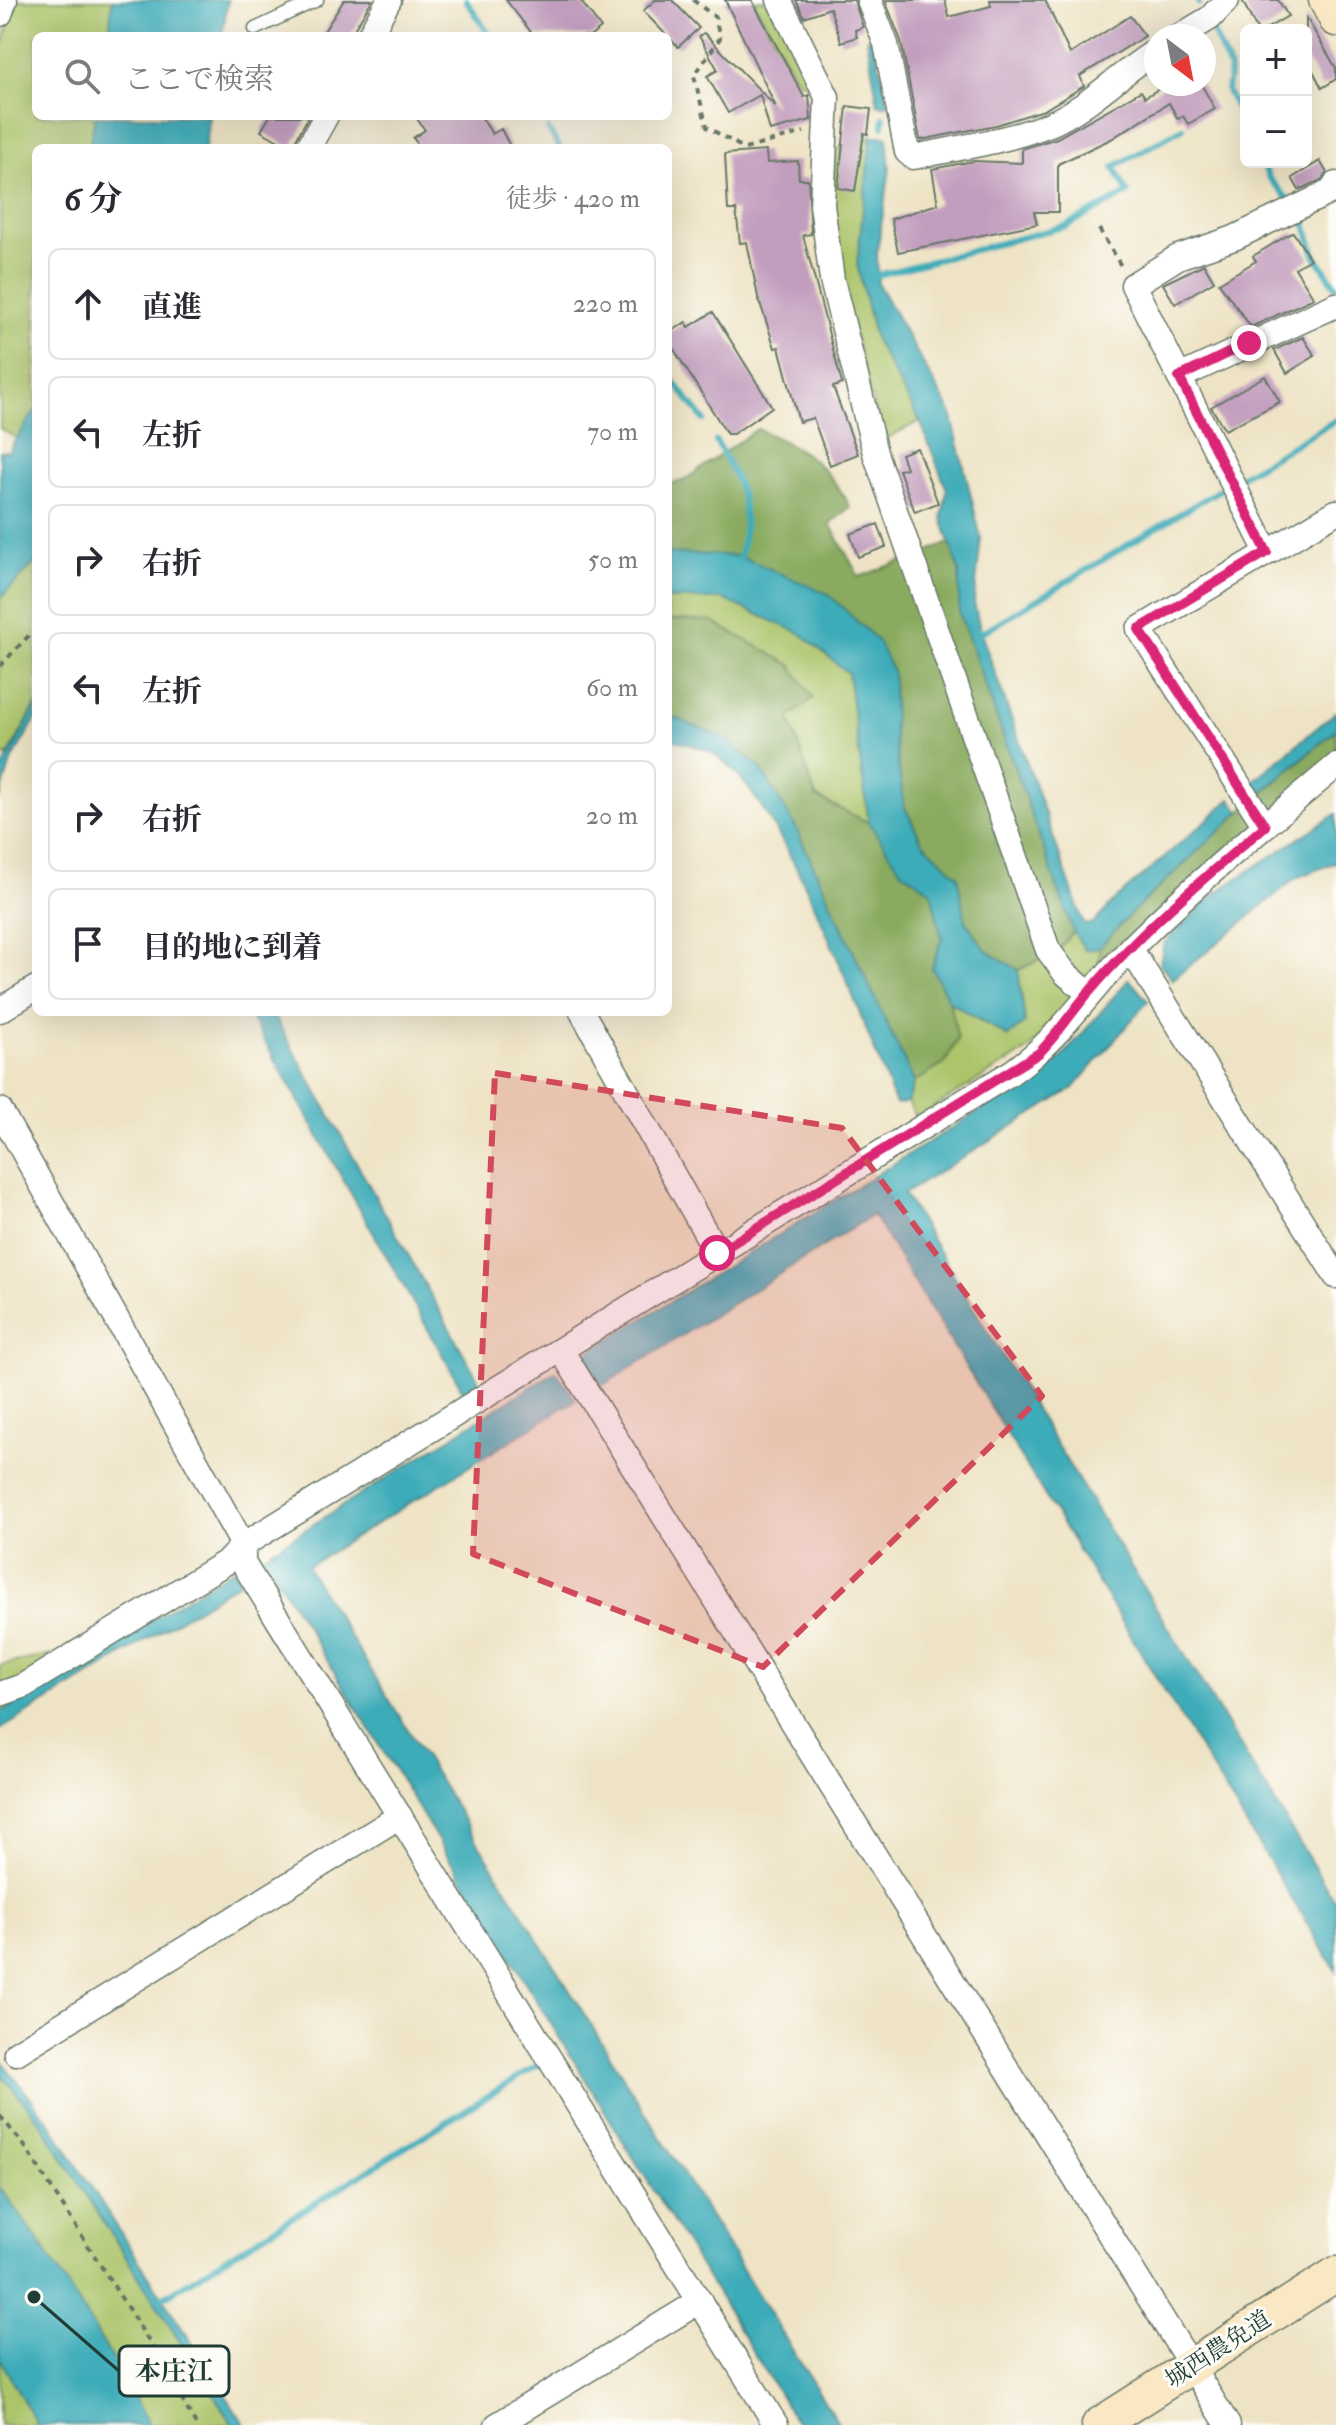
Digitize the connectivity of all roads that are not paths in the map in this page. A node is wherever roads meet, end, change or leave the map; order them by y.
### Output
1 (5, 0) edge
2 (317, 0) edge
3 (389, 0) edge
4 (779, 0) edge
5 (869, 0) edge
6 (1227, 0) edge
7 (1326, 0) edge
8 (0, 14) edge
9 (1336, 19) edge
10 (1200, 24) edge
11 (255, 29) dead end
12 (371, 32) edge
13 (1144, 58) edge
14 (324, 120) edge
15 (310, 144) edge
16 (1336, 184) edge
17 (1336, 305) edge
18 (1179, 377) junction
19 (1336, 512) edge
20 (1267, 552) junction
21 (1336, 766) edge
22 (1265, 826) junction
23 (1130, 948) junction
24 (32, 990) edge
25 (1088, 993) junction
26 (0, 1010) edge
27 (584, 1016) edge
28 (0, 1110) edge
29 (717, 1253) junction
30 (1336, 1276) edge
31 (561, 1350) junction
32 (243, 1545) junction
33 (0, 1694) edge
34 (400, 1816) junction
35 (16, 2053) dead end
36 (1336, 2274) edge
37 (700, 2301) junction
38 (1191, 2366) junction
39 (497, 2425) edge
40 (776, 2425) edge
41 (1099, 2425) edge
42 (1228, 2425) edge

1 - 8 street
2 - 11 lane
3 - 12 street
4 - 25 street
5 - 13 street
6 - 10 street
7 - 9 street
14 - 15 street
16 - 18 street
17 - 18 street
18 - 20 street
19 - 20 street
20 - 22 street
21 - 22 street
22 - 23 street
23 - 25 street
23 - 30 street
24 - 26 street
25 - 29 street
27 - 29 street
28 - 32 street
29 - 31 street
31 - 32 street
31 - 38 street
32 - 33 street
32 - 34 street
34 - 35 street
34 - 37 street
36 - 38 street, 城西農免道
37 - 39 street
37 - 40 street
38 - 41 street, 城西農免道
38 - 42 street

